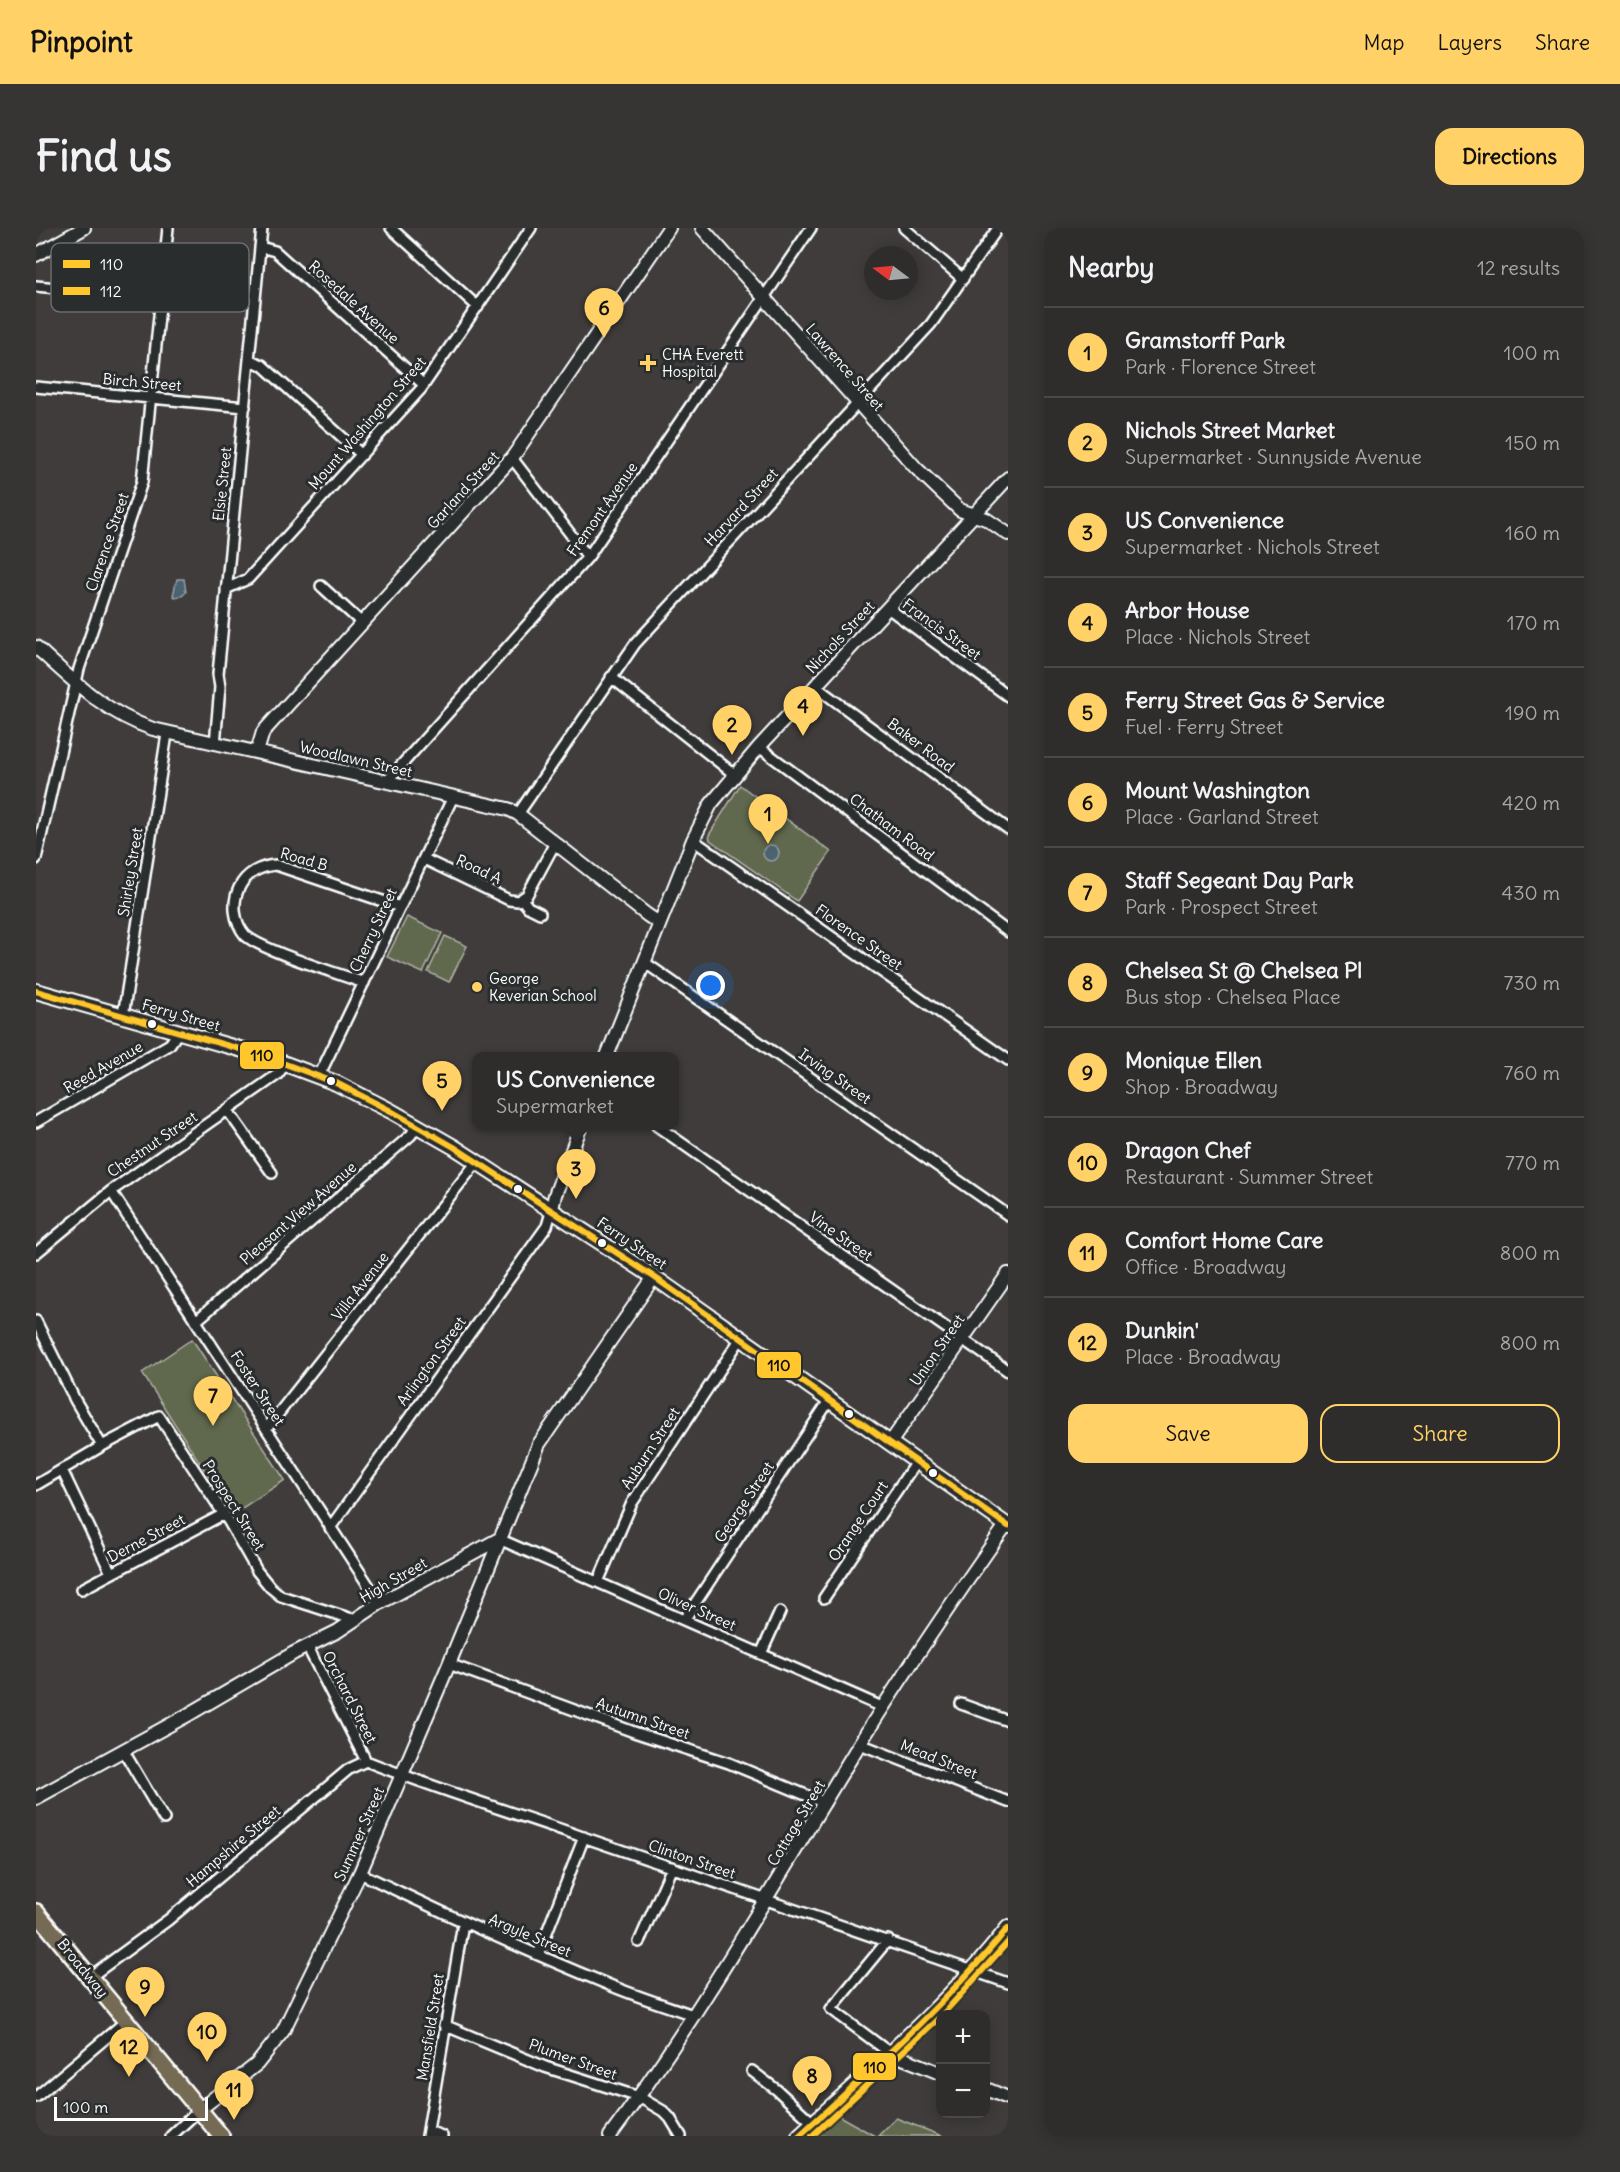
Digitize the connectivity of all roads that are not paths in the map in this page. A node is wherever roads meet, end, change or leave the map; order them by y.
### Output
1 (84, 228) edge
2 (168, 228) edge
3 (262, 228) edge
4 (391, 228) edge
5 (531, 228) edge
6 (669, 228) edge
7 (702, 228) edge
8 (811, 228) edge
9 (904, 228) edge
10 (998, 228) edge
11 (57, 243) edge
12 (166, 243) edge
13 (51, 247) edge
14 (260, 247) junction
15 (36, 255) edge
16 (963, 279) junction
17 (36, 286) edge
18 (51, 287) edge
19 (764, 298) junction
20 (478, 307) junction
21 (160, 312) edge
22 (250, 360) junction
23 (424, 385) junction
24 (36, 387) edge
25 (152, 398) junction
26 (857, 404) junction
27 (245, 407) junction
28 (362, 455) junction
29 (512, 458) junction
30 (1008, 478) edge
31 (974, 515) junction
32 (1008, 534) edge
33 (588, 557) junction
34 (321, 586) dead end
35 (226, 589) junction
36 (888, 608) junction
37 (362, 623) junction
38 (36, 646) edge
39 (611, 677) junction
40 (77, 684) junction
41 (815, 686) junction
42 (1008, 696) edge
43 (166, 734) junction
44 (215, 744) junction
45 (759, 747) junction
46 (257, 752) junction
47 (734, 774) junction
48 (387, 781) junction
49 (453, 796) junction
50 (518, 814) junction
51 (1008, 829) edge
52 (693, 840) junction
53 (555, 843) junction
54 (36, 859) edge
55 (424, 859) junction
56 (522, 899) junction
57 (400, 907) junction
58 (540, 913) dead end
59 (659, 923) junction
60 (1008, 932) edge
61 (644, 962) junction
62 (364, 983) junction
63 (36, 991) edge
64 (123, 1016) junction
65 (179, 1031) junction
66 (609, 1052) edge
67 (1008, 1060) edge
68 (286, 1064) junction
69 (319, 1076) junction
70 (228, 1111) junction
71 (36, 1122) edge
72 (417, 1125) junction
73 (579, 1130) edge
74 (664, 1130) edge
75 (477, 1162) junction
76 (272, 1173) dead end
77 (111, 1191) junction
78 (552, 1209) junction
79 (1008, 1215) edge
80 (36, 1253) edge
81 (1008, 1274) edge
82 (654, 1277) junction
83 (36, 1321) edge
84 (196, 1321) junction
85 (741, 1338) junction
86 (963, 1339) junction
87 (1008, 1371) edge
88 (829, 1401) junction
89 (267, 1428) junction
90 (890, 1443) junction
91 (102, 1446) junction
92 (916, 1462) junction
93 (62, 1470) junction
94 (36, 1485) edge
95 (224, 1514) junction
96 (1007, 1525) edge
97 (330, 1528) junction
98 (499, 1539) junction
99 (111, 1574) junction
100 (598, 1582) junction
101 (82, 1589) dead end
102 (824, 1598) dead end
103 (380, 1603) junction
104 (780, 1612) dead end
105 (354, 1620) junction
106 (684, 1620) junction
107 (307, 1646) junction
108 (761, 1654) junction
109 (449, 1664) junction
110 (961, 1704) dead end
111 (882, 1707) junction
112 (1008, 1721) edge
113 (860, 1744) junction
114 (123, 1750) junction
115 (366, 1761) junction
116 (401, 1775) junction
117 (37, 1795) edge
118 (1008, 1802) edge
119 (825, 1803) junction
120 (164, 1820) dead end
121 (584, 1837) junction
122 (672, 1867) junction
123 (360, 1873) junction
124 (766, 1900) junction
125 (36, 1912) edge
126 (463, 1923) junction
127 (1008, 1928) edge
128 (888, 1940) junction
129 (639, 1942) dead end
130 (538, 1955) junction
131 (972, 1970) junction
132 (90, 1977) junction
133 (1008, 1983) edge
134 (693, 2015) junction
135 (126, 2021) junction
136 (444, 2025) junction
137 (890, 2053) junction
138 (752, 2071) dead end
139 (936, 2071) edge
140 (990, 2091) edge
141 (36, 2097) edge
142 (639, 2097) junction
143 (1008, 2098) edge
144 (199, 2110) junction
145 (813, 2123) junction
146 (428, 2134) edge
147 (171, 2136) edge
148 (221, 2136) edge
149 (442, 2136) edge
150 (610, 2136) edge
151 (681, 2136) edge
152 (799, 2136) edge

1 - 11 street
2 - 12 street, Clarence Street
3 - 14 street, Elsie Street
4 - 20 street
5 - 20 street, Mount Washington Street
6 - 29 street, Garland Street
7 - 19 street, Lawrence Street
8 - 19 street, Fremont Avenue
9 - 16 street
10 - 16 street, Harvard Street
13 - 15 street
14 - 22 street, Elsie Street
14 - 23 street, Rosedale Avenue
16 - 26 street, Harvard Street
17 - 18 street
19 - 26 street, Lawrence Street
19 - 33 street, Fremont Avenue
20 - 23 street, Mount Washington Street
21 - 25 street, Clarence Street
22 - 27 street, Elsie Street
22 - 28 street
23 - 28 street, Mount Washington Street
24 - 25 street, Birch Street
25 - 27 street, Birch Street
25 - 40 street, Clarence Street
26 - 31 street, Lawrence Street
26 - 39 street, Harvard Street
27 - 35 street, Elsie Street
28 - 35 street, Mount Washington Street
29 - 33 street
29 - 37 street, Garland Street
30 - 31 street, Nichols Street
31 - 32 street, Lawrence Street
31 - 36 street, Nichols Street
33 - 48 street, Fremont Avenue
34 - 37 street
35 - 44 street, Elsie Street
36 - 41 street, Nichols Street
36 - 42 street, Francis Street
37 - 46 street, Garland Street
38 - 40 street, Woodlawn Street
39 - 47 street
39 - 50 street, Harvard Street
40 - 43 street, Woodlawn Street
40 - 54 street, Clarence Street
41 - 45 street, Nichols Street
41 - 51 street, Baker Road
43 - 44 street, Woodlawn Street
43 - 64 street, Shirley Street
44 - 46 street, Woodlawn Street
45 - 47 street, Nichols Street
45 - 60 street, Chatham Road
46 - 48 street, Woodlawn Street
47 - 52 street, Nichols Street
48 - 49 street, Woodlawn Street
49 - 50 street, Woodlawn Street
49 - 55 street, Cherry Street
50 - 53 street, Woodlawn Street
52 - 59 street, Nichols Street
52 - 67 street, Florence Street
53 - 56 street
53 - 59 street, Woodlawn Street
55 - 56 street, Road A
55 - 57 street, Cherry Street
56 - 58 street, Road A
57 - 62 street, Cherry Street
57 - 62 street, Road B
59 - 61 street, Nichols Street
61 - 66 street, Nichols Street
61 - 79 street, Irving Street
62 - 69 street, Cherry Street
63 - 64 main road, Ferry Street
64 - 65 main road, Ferry Street
65 - 68 main road, Ferry Street
65 - 71 street, Reed Avenue
68 - 69 main road, Ferry Street
68 - 70 street, Chestnut Street
69 - 72 main road, Ferry Street
70 - 76 street
70 - 77 street, Chestnut Street
72 - 75 main road, Ferry Street
72 - 84 street, Pleasant View Avenue
73 - 78 street
74 - 86 street, Vine Street
75 - 78 main road, Ferry Street
75 - 89 street, Villa Avenue
77 - 80 street, Chestnut Street
77 - 84 street, Foster Street
78 - 82 main road, Ferry Street
78 - 97 street, Arlington Street
81 - 86 street, Union Street
82 - 85 main road, Ferry Street
82 - 98 street
83 - 91 street
84 - 89 street, Foster Street
85 - 88 main road, Ferry Street
85 - 100 street, Auburn Street
86 - 87 street, Vine Street
86 - 90 street, Union Street
88 - 90 main road, Ferry Street
88 - 106 street, George Street
89 - 97 street, Foster Street
90 - 92 main road, Ferry Street
91 - 93 street, Prospect Street
91 - 95 street, Prospect Street
92 - 96 main road, Ferry Street
92 - 102 street, Orange Court
93 - 94 street, Prospect Street
93 - 99 street
95 - 99 street, Derne Street
95 - 105 street, Prospect Street
96 - 111 street, Cottage Street
97 - 103 street, Foster Street
98 - 100 street, Oliver Street
98 - 103 street, High Street
98 - 109 street, Summer Street
99 - 101 street, Derne Street
100 - 106 street, Oliver Street
103 - 105 street, High Street
104 - 108 street
105 - 107 street, High Street
106 - 108 street, Oliver Street
107 - 114 street, High Street
107 - 115 street, Orchard Street
108 - 111 street, Oliver Street
109 - 116 street, Summer Street
109 - 119 street, Autumn Street
110 - 112 street
111 - 113 street, Cottage Street
113 - 118 street, Mead Street
113 - 119 street, Cottage Street
114 - 117 street, High Street
114 - 120 street
115 - 116 street
115 - 132 street, Hampshire Street
116 - 121 street, Clinton Street
116 - 123 street, Summer Street
119 - 124 street, Cottage Street
121 - 122 street, Clinton Street
121 - 130 street
122 - 124 street, Clinton Street
122 - 129 street
123 - 126 street, Argyle Street
123 - 144 street, Summer Street
124 - 128 street, Clinton Street
124 - 134 street, Cottage Street
125 - 132 main road, Broadway
126 - 130 street, Argyle Street
126 - 136 street, Mansfield Street
127 - 131 main road
128 - 131 street, Clinton Street
128 - 137 street
130 - 134 street, Argyle Street
131 - 133 street, Clinton Street
131 - 137 main road
132 - 135 main road, Broadway
134 - 142 street, Cottage Street
135 - 141 street
135 - 144 main road, Broadway
136 - 142 street, Plumer Street
136 - 146 street, Mansfield Street
137 - 139 street
137 - 145 main road
138 - 145 street
140 - 143 street
142 - 150 street, Cottage Street
142 - 151 street, Plumer Street
144 - 147 street
144 - 148 main road, Broadway
145 - 152 main road
146 - 149 street

